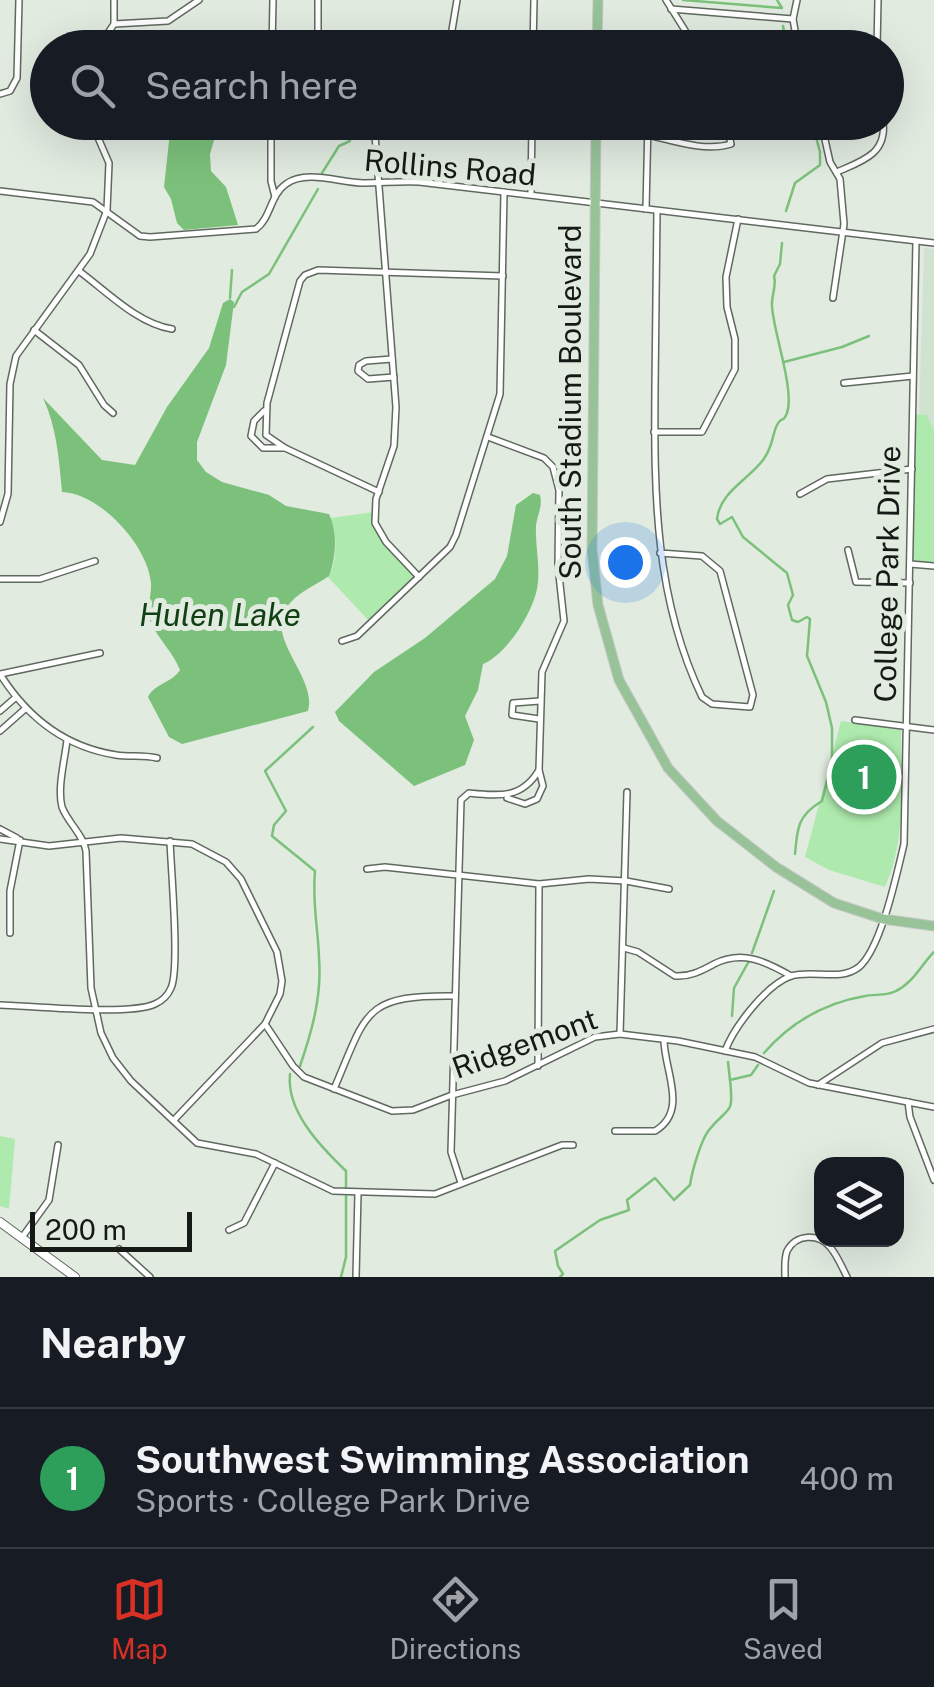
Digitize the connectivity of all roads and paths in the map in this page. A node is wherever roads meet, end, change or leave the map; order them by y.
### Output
1 (19, 0) edge
2 (114, 0) edge
3 (199, 0) edge
4 (272, 0) edge
5 (318, 0) edge
6 (457, 0) edge
7 (534, 0) edge
8 (598, 0) edge
9 (666, 0) edge
10 (797, 0) edge
11 (878, 0) edge
12 (671, 9) junction
13 (793, 18) junction
14 (114, 24) junction
15 (110, 30) edge
16 (272, 30) edge
17 (318, 30) edge
18 (452, 30) edge
19 (534, 30) edge
20 (597, 30) edge
21 (684, 30) edge
22 (795, 30) edge
23 (877, 30) edge
24 (0, 94) edge
25 (99, 140) edge
26 (271, 140) edge
27 (375, 140) edge
28 (532, 140) edge
29 (596, 140) edge
30 (648, 140) edge
31 (669, 140) edge
32 (730, 140) edge
33 (825, 140) edge
34 (882, 140) edge
35 (837, 172) junction
36 (378, 182) junction
37 (0, 191) edge
38 (504, 192) junction
39 (275, 196) junction
40 (531, 196) junction
41 (595, 204) junction
42 (646, 209) junction
43 (106, 210) junction
44 (657, 210) junction
45 (738, 219) junction
46 (844, 232) junction
47 (916, 240) junction
48 (934, 242) edge
49 (79, 271) junction
50 (385, 272) junction
51 (503, 276) junction
52 (833, 298) dead end
53 (172, 329) dead end
54 (34, 330) junction
55 (392, 359) junction
56 (914, 376) junction
57 (394, 377) junction
58 (844, 383) dead end
59 (266, 406) junction
60 (113, 413) dead end
61 (654, 432) junction
62 (488, 437) junction
63 (284, 448) junction
64 (912, 469) junction
65 (378, 492) junction
66 (800, 494) dead end
67 (0, 522) edge
68 (848, 550) dead end
69 (660, 554) junction
70 (95, 562) dead end
71 (910, 564) junction
72 (934, 566) edge
73 (419, 577) junction
74 (0, 578) edge
75 (910, 583) junction
76 (342, 641) dead end
77 (100, 653) dead end
78 (0, 674) edge
79 (15, 698) junction
80 (540, 702) junction
81 (26, 709) junction
82 (0, 711) edge
83 (540, 719) junction
84 (854, 720) dead end
85 (908, 726) junction
86 (934, 730) edge
87 (0, 731) edge
88 (67, 740) junction
89 (156, 758) dead end
90 (539, 770) junction
91 (627, 792) dead end
92 (504, 797) junction
93 (0, 829) edge
94 (0, 839) edge
95 (20, 840) junction
96 (170, 841) junction
97 (84, 842) junction
98 (367, 868) dead end
99 (457, 874) junction
100 (626, 881) junction
101 (539, 884) junction
102 (669, 889) dead end
103 (883, 919) junction
104 (934, 926) edge
105 (10, 933) dead end
106 (624, 948) junction
107 (790, 976) junction
108 (454, 996) junction
109 (0, 1005) edge
110 (93, 1009) junction
111 (266, 1024) junction
112 (934, 1029) edge
113 (620, 1034) junction
114 (664, 1040) junction
115 (726, 1051) junction
116 (538, 1066) junction
117 (818, 1086) junction
118 (334, 1090) junction
119 (452, 1095) junction
120 (908, 1102) junction
121 (934, 1107) edge
122 (174, 1120) junction
123 (614, 1131) dead end
124 (573, 1145) dead end
125 (58, 1146) dead end
126 (275, 1163) junction
127 (934, 1180) edge
128 (461, 1183) junction
129 (358, 1192) junction
130 (0, 1222) edge
131 (229, 1230) dead end
132 (23, 1236) junction
133 (119, 1250) dead end
134 (76, 1277) edge
135 (150, 1277) edge
136 (356, 1277) edge
137 (785, 1277) edge
138 (846, 1277) edge

1 - 24 street
2 - 14 street
3 - 14 street
4 - 16 street
5 - 17 street
6 - 18 street
7 - 19 street
8 - 20 main road
9 - 12 street
10 - 13 street
11 - 23 street
12 - 13 street
12 - 21 street
13 - 22 street
14 - 15 street
25 - 43 street
26 - 39 street
27 - 36 street
28 - 40 street
29 - 41 main road, South Stadium Boulevard
30 - 42 street
31 - 32 street
33 - 35 street
34 - 35 street
35 - 46 street
36 - 38 street, Rollins Road
36 - 39 street, Rollins Road
36 - 50 street
37 - 43 street, Rollins Road
38 - 40 street, Rollins Road
38 - 51 street
39 - 43 street, Rollins Road
40 - 41 street, Rollins Road
41 - 42 street, Rollins Road
41 - 103 main road, South Stadium Boulevard
42 - 44 street, Rollins Road
43 - 49 street
44 - 45 street, Rollins Road
44 - 61 street
45 - 46 street, Rollins Road
45 - 61 street
46 - 47 street, Rollins Road
46 - 52 street
47 - 48 street, Rollins Road
47 - 56 street, College Park Drive
49 - 53 street
49 - 54 street
50 - 51 street
50 - 55 street
50 - 59 street
51 - 62 street
54 - 60 street
54 - 67 street
55 - 57 street
55 - 57 street
56 - 58 street
56 - 64 street, College Park Drive
57 - 65 street
59 - 63 street
59 - 63 street
61 - 69 street
62 - 73 street
62 - 80 street
63 - 65 street
64 - 66 street
64 - 71 street, College Park Drive
65 - 73 street
68 - 75 street
69 - 69 street
70 - 74 street
71 - 72 street
71 - 75 street, College Park Drive
73 - 76 street
75 - 85 street, College Park Drive
77 - 78 street
78 - 79 street
79 - 81 street
79 - 82 street
80 - 83 street
80 - 83 street
81 - 87 street
81 - 88 street
83 - 90 street
84 - 85 street
85 - 86 street
85 - 103 street, College Park Drive
88 - 89 street
88 - 97 street
90 - 92 street
90 - 92 street
91 - 100 street
92 - 99 street
93 - 95 street
94 - 95 street
95 - 97 street
95 - 105 street
96 - 97 street
96 - 110 street
96 - 111 street
97 - 110 street
98 - 99 street
99 - 101 street
99 - 108 street
100 - 101 street
100 - 102 street
100 - 106 street
101 - 116 street
103 - 104 main road, South Stadium Boulevard
103 - 107 street, College Park Drive
106 - 107 street
106 - 113 street
107 - 115 street
108 - 118 street
108 - 119 street
109 - 110 street
110 - 122 street
111 - 118 street, Ridgemont
111 - 122 street
112 - 117 street
113 - 114 street, Ridgemont
113 - 116 street, Ridgemont
114 - 115 street, Ridgemont
114 - 123 street
115 - 117 street, Ridgemont
116 - 119 street, Ridgemont
117 - 120 street, Ridgemont
118 - 119 street, Ridgemont
119 - 128 street
120 - 121 street, Ridgemont
120 - 127 street
122 - 126 street
124 - 128 street
125 - 132 street
126 - 129 street
126 - 131 street
128 - 129 street
129 - 136 street
130 - 132 street
132 - 134 street
133 - 135 street
137 - 138 street

